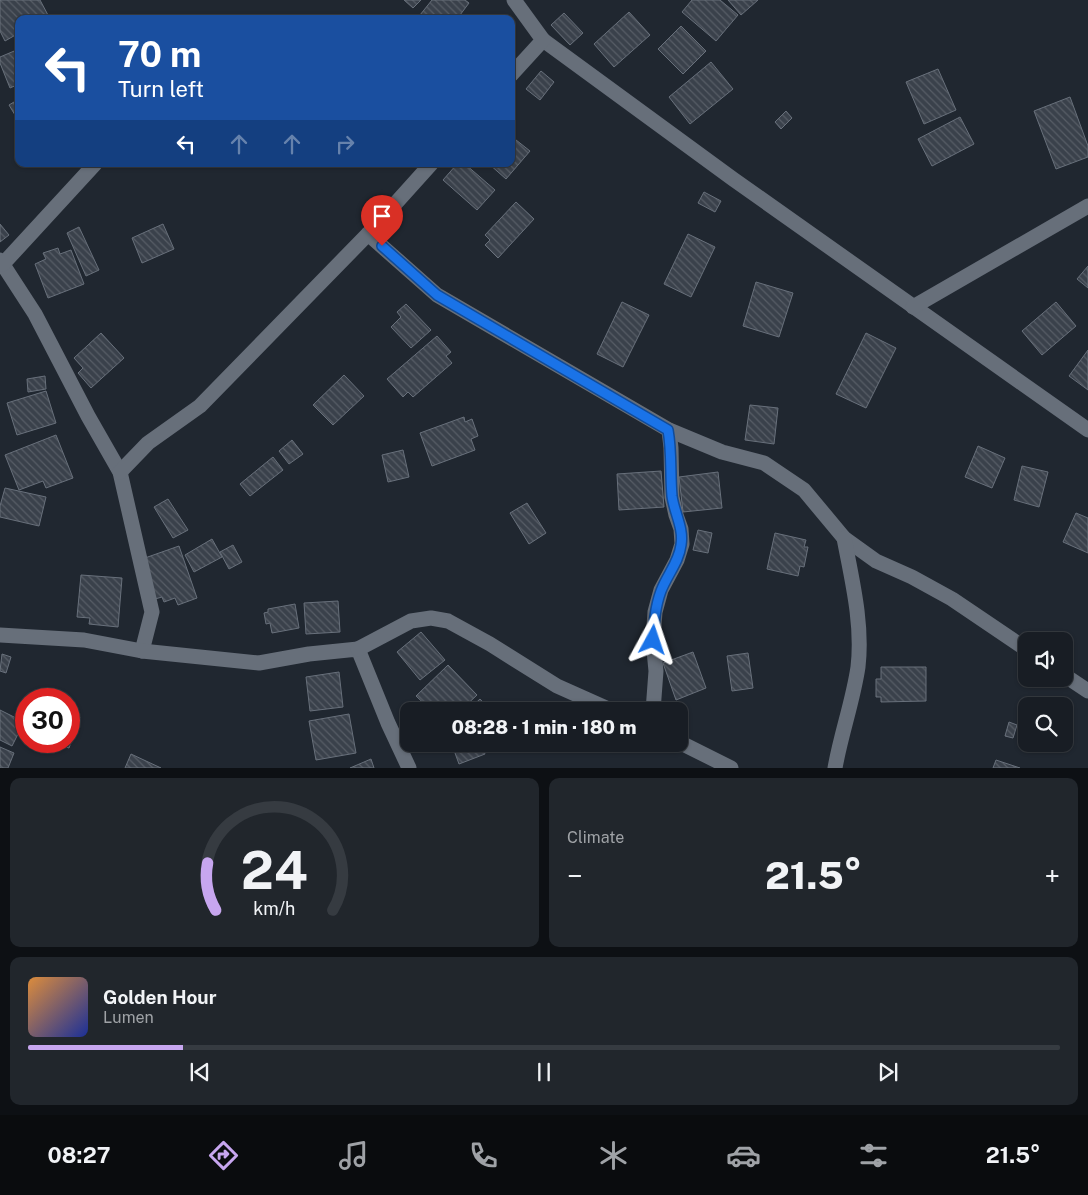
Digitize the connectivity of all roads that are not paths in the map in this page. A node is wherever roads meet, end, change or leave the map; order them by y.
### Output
1 (514, 0) edge
2 (543, 40) junction
3 (515, 71) edge
4 (92, 167) edge
5 (428, 167) edge
6 (1088, 206) edge
7 (368, 234) junction
8 (2, 262) edge
9 (913, 307) junction
10 (668, 430) junction
11 (1088, 430) edge
12 (120, 472) junction
13 (844, 538) junction
14 (0, 635) edge
15 (1018, 645) edge
16 (358, 650) junction
17 (142, 651) junction
18 (1073, 681) edge
19 (1088, 691) edge
20 (593, 702) edge
21 (654, 702) edge
22 (688, 746) edge
23 (409, 768) edge
24 (731, 768) edge
25 (835, 768) edge

1 - 2 street
2 - 3 street
2 - 9 street
4 - 8 street
5 - 7 street
6 - 9 street
7 - 10 street
7 - 12 street
8 - 12 street
9 - 11 street
10 - 13 street
10 - 21 street
12 - 17 street
13 - 15 street
13 - 25 street
14 - 17 street
16 - 17 street
16 - 20 street
16 - 23 street
18 - 19 street
22 - 24 street

